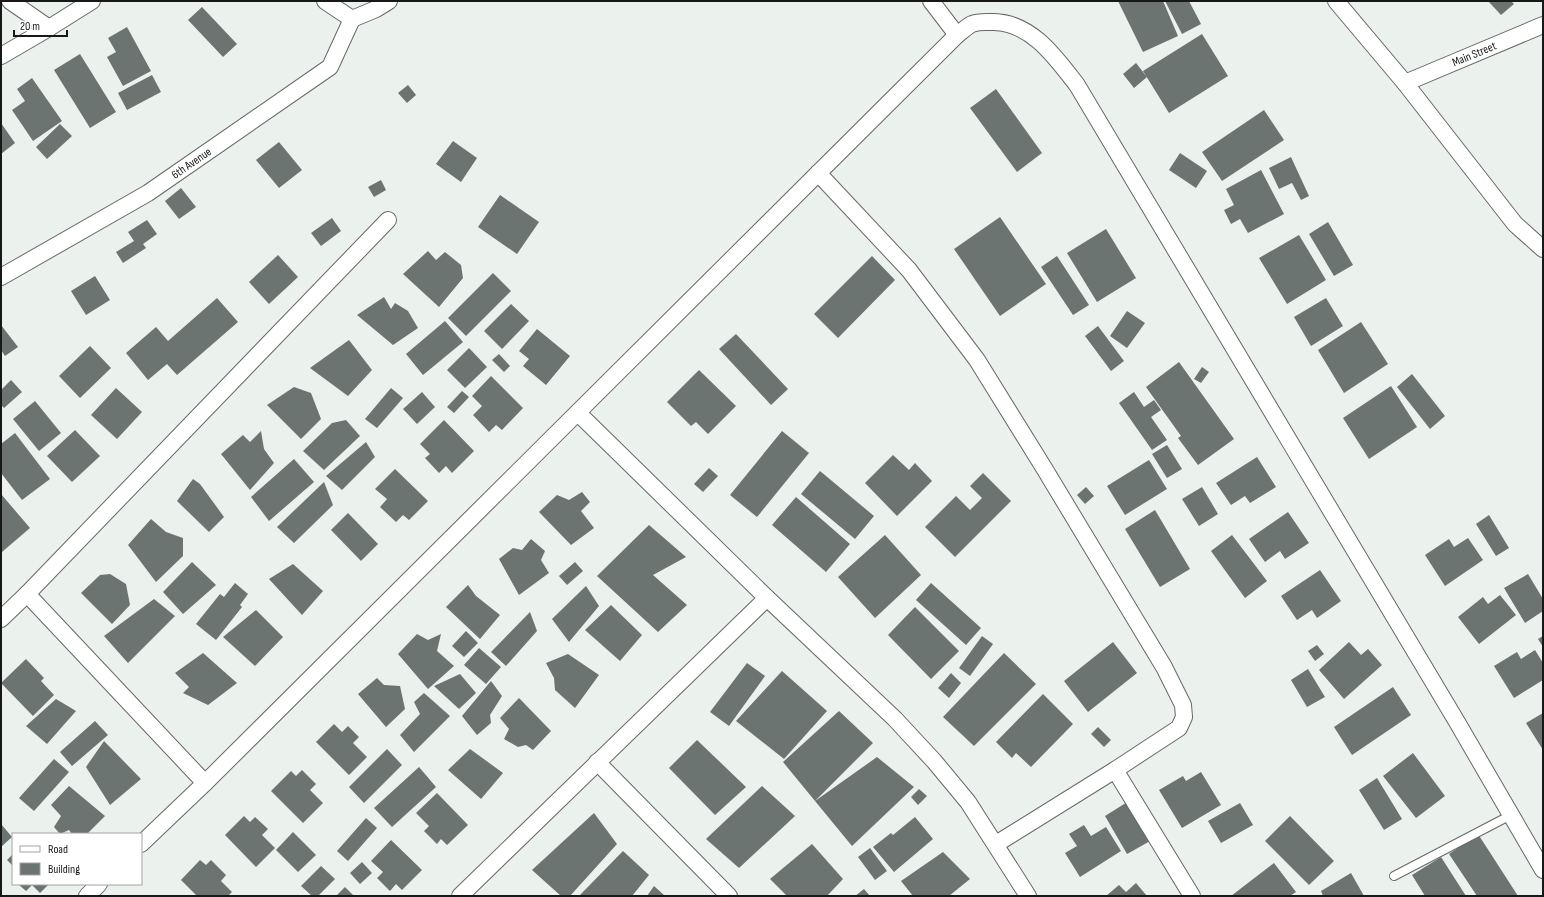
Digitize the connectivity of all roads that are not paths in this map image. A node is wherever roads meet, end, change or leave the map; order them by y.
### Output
1 (10, 1) edge
2 (92, 1) edge
3 (325, 1) edge
4 (389, 1) edge
5 (931, 1) edge
6 (1336, 1) edge
7 (352, 19) junction
8 (1543, 25) edge
9 (49, 28) junction
10 (957, 35) junction
11 (1, 56) edge
12 (1405, 83) junction
13 (818, 173) junction
14 (388, 220) dead end
15 (1543, 250) edge
16 (1, 277) edge
17 (578, 413) junction
18 (27, 594) junction
19 (767, 598) junction
20 (1, 619) edge
21 (597, 762) junction
22 (1115, 770) junction
23 (205, 783) junction
24 (1511, 815) junction
25 (142, 843) edge
26 (996, 844) junction
27 (1543, 870) edge
28 (1394, 876) dead end
29 (98, 885) edge
30 (87, 896) edge
31 (460, 896) edge
32 (729, 896) edge
33 (1028, 896) edge
34 (1192, 896) edge

1 - 9 street
2 - 9 street
3 - 7 street
4 - 7 street
5 - 10 street
6 - 12 street
7 - 16 street, 6th Avenue
8 - 12 street, Main Street
9 - 11 street
10 - 13 street
10 - 24 street
12 - 15 street
13 - 17 street
13 - 22 street
14 - 18 street
17 - 19 street
17 - 23 street
18 - 20 street
18 - 23 street
19 - 21 street
19 - 26 street
21 - 31 street
21 - 32 street
22 - 26 street
22 - 34 street
23 - 25 street
24 - 27 street
24 - 28 lane
26 - 33 street
29 - 30 street

